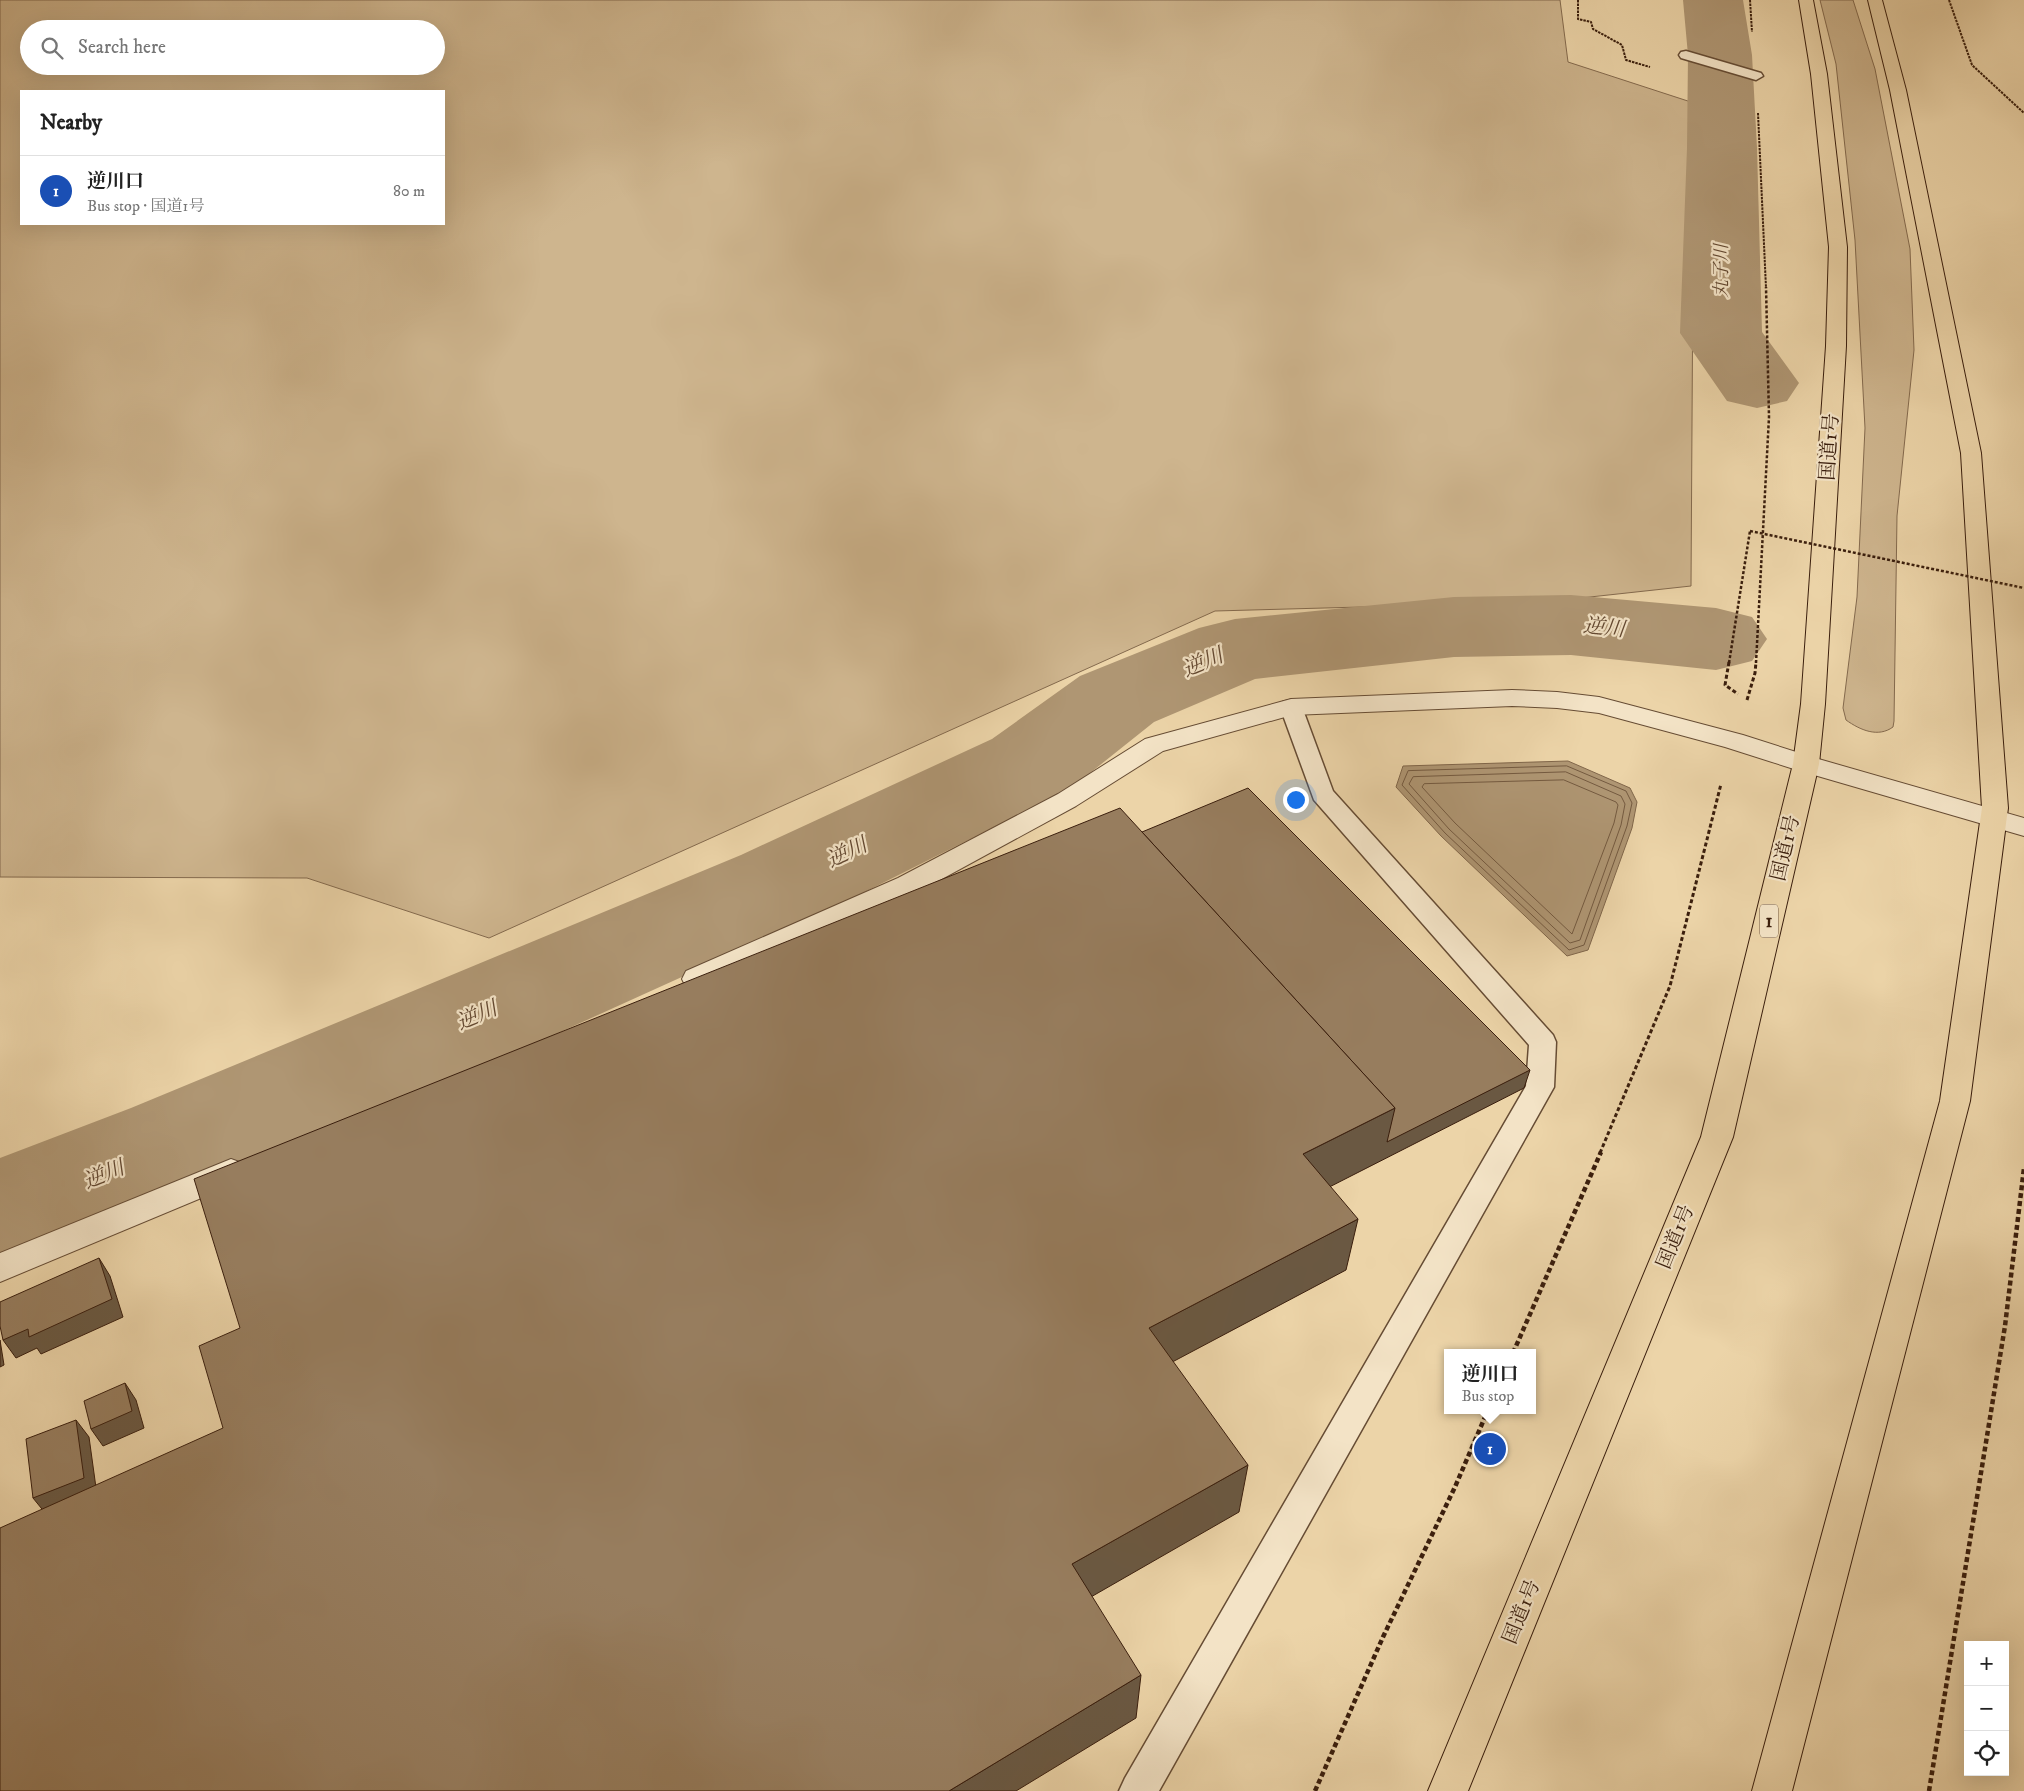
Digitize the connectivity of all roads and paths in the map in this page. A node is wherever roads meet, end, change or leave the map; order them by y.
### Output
1 (1578, 0) edge
2 (1806, 0) edge
3 (1875, 0) edge
4 (1949, 0) edge
5 (1686, 55) joint
6 (1756, 76) joint
7 (2024, 113) edge
8 (2024, 588) edge
9 (1725, 685) dead end
10 (1291, 707) junction
11 (1734, 740) junction
12 (1806, 764) junction
13 (1993, 818) junction
14 (2024, 827) edge
15 (675, 988) edge
16 (255, 1162) edge
17 (2024, 1168) edge
18 (0, 1268) edge
19 (1515, 1349) edge
20 (1486, 1414) edge
21 (1138, 1791) edge
22 (1314, 1791) edge
23 (1448, 1791) edge
24 (1772, 1791) edge
25 (1929, 1791) edge

1 - 5 path
2 - 12 highway, 国道1号 / 1
3 - 13 highway
4 - 7 path
5 - 6 lane
6 - 11 path
8 - 9 path, bridge
10 - 11 street
10 - 15 street
10 - 21 lane
11 - 12 street
11 - 19 path
12 - 13 street
12 - 23 highway, 国道1号 / 1
13 - 14 street
13 - 24 highway
16 - 18 street
17 - 25 path
20 - 22 path

